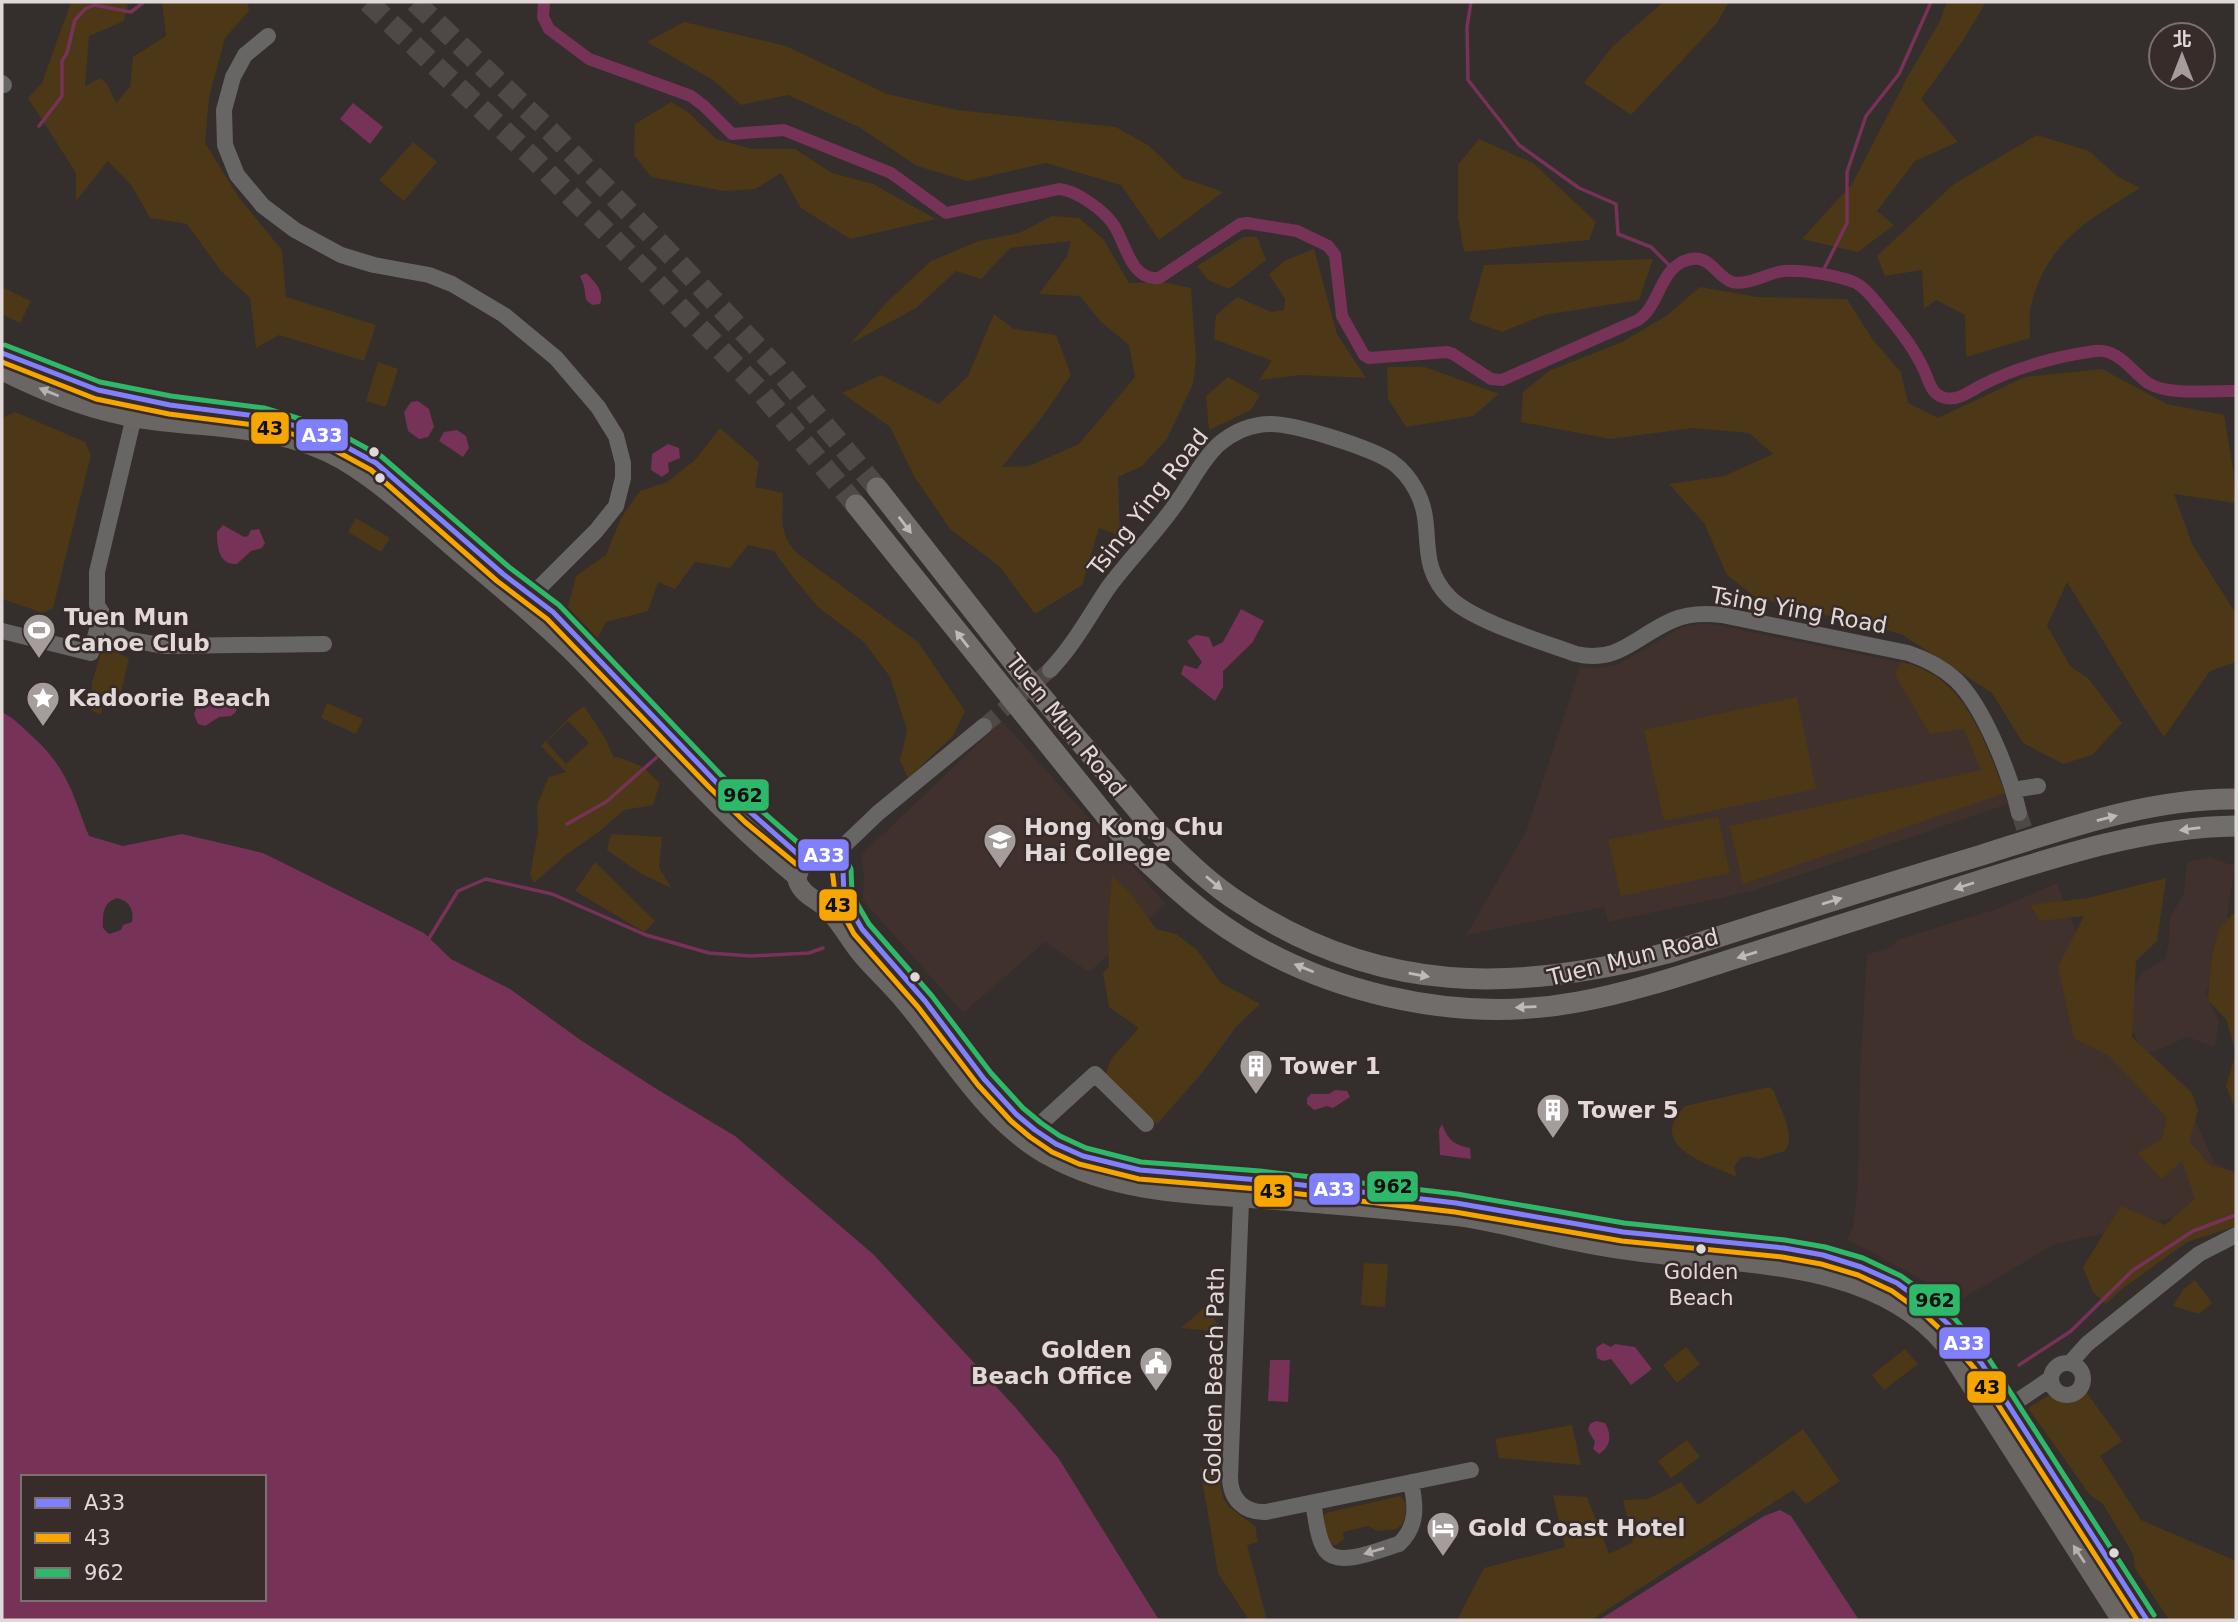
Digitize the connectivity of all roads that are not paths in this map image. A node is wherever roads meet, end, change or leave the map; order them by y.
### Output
1 (268, 36) dead end
2 (2, 353) edge
3 (2, 372) edge
4 (138, 398) junction
5 (133, 418) junction
6 (877, 488) tunnel mouth
7 (856, 505) tunnel mouth
8 (526, 601) junction
9 (101, 614) junction
10 (2, 631) edge
11 (324, 644) dead end
12 (1050, 670) tunnel mouth
13 (984, 726) tunnel mouth
14 (2038, 786) dead end
15 (2013, 790) junction
16 (2236, 799) edge
17 (2019, 813) tunnel mouth
18 (2236, 826) edge
19 (832, 857) junction
20 (807, 858) junction
21 (797, 877) junction
22 (842, 888) junction
23 (816, 899) junction
24 (1107, 1062) dead end
25 (1095, 1074) junction
26 (1146, 1124) dead end
27 (1029, 1134) junction
28 (1241, 1187) junction
29 (2236, 1235) edge
30 (2070, 1363) junction
31 (2050, 1379) junction
32 (2010, 1406) junction
33 (1471, 1470) dead end
34 (1411, 1482) junction
35 (1313, 1503) junction
36 (2122, 1620) edge
37 (2147, 1620) edge

1 - 8 street
2 - 4 main road
5 -> 3 main road
4 - 5 street
4 - 8 main road
5 - 8 main road
5 - 9 street
6 -> 16 highway, Tuen Mun Road
18 -> 7 highway, Tuen Mun Road
8 - 20 main road
8 - 21 main road
9 - 10 street
9 - 11 street
12 - 15 street, Tsing Ying Road
13 - 19 street
14 - 15 street
15 - 17 street, Tsing Ying Road
19 - 20 main road
19 - 22 main road
20 - 21 main road
21 - 23 main road
22 - 23 main road
22 - 27 main road
23 - 27 main road
24 - 25 street
25 - 26 street
25 - 27 street
27 - 28 main road
27 - 28 main road
28 - 32 main road
28 - 35 street, Golden Beach Path
36 -> 28 main road
29 - 30 street
30 - 31 street
30 - 31 street
31 - 32 street
32 - 37 main road
33 - 34 street, Golden Beach Path
34 - 35 street, Golden Beach Path
34 -> 35 street

